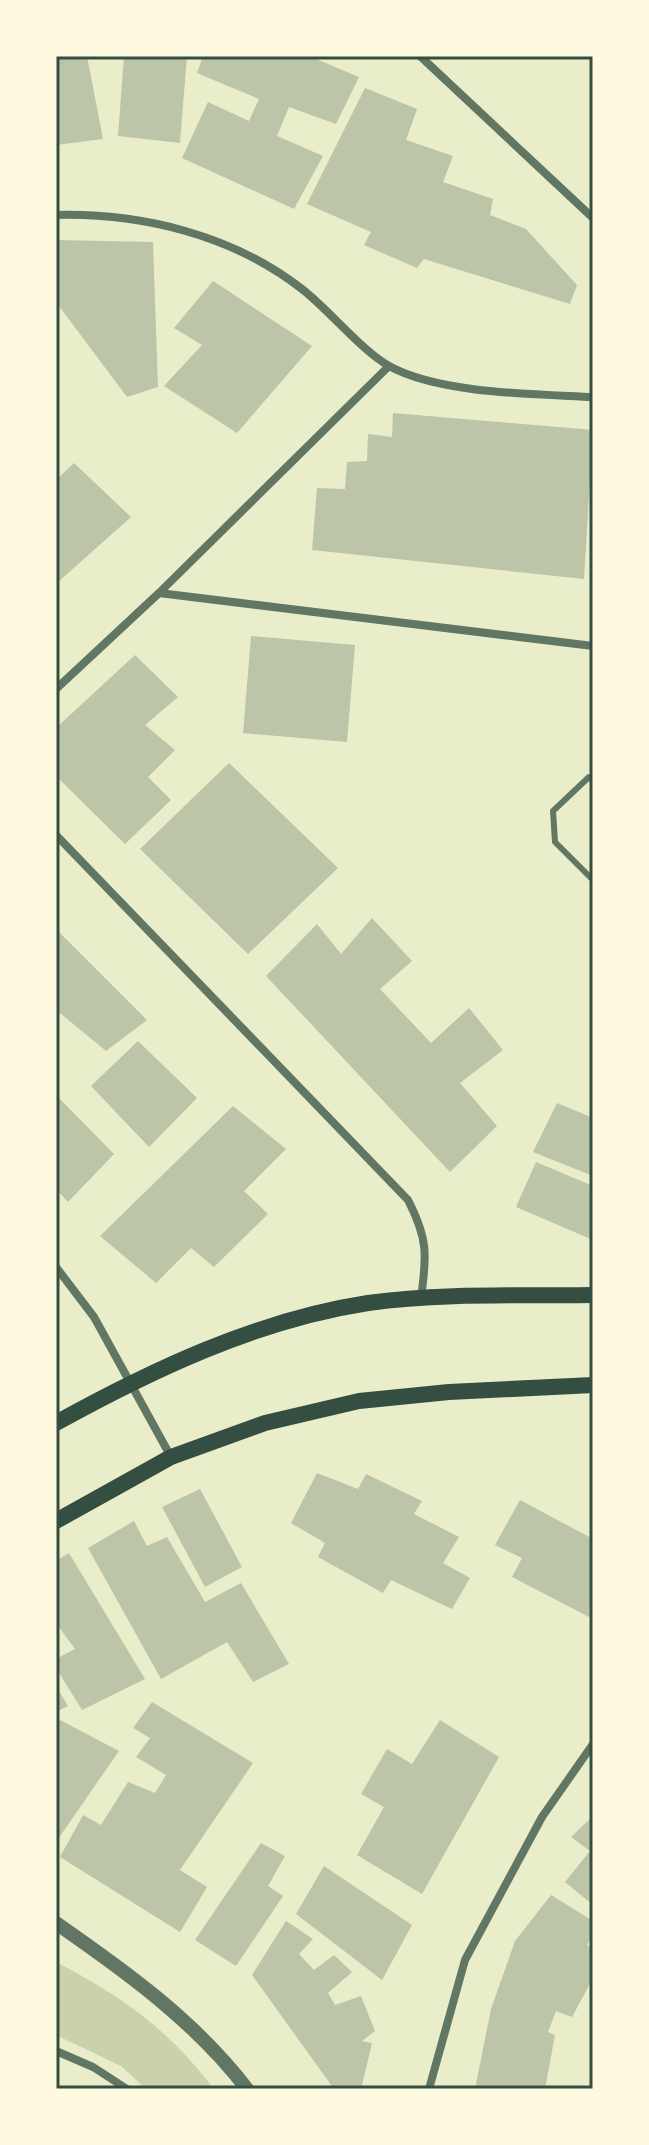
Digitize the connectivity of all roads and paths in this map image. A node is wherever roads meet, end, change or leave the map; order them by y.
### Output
1 (420, 56) edge
2 (56, 215) edge
3 (593, 218) edge
4 (389, 366) junction
5 (593, 397) edge
6 (159, 593) junction
7 (593, 646) edge
8 (56, 689) edge
9 (593, 780) edge
10 (56, 835) edge
11 (593, 880) edge
12 (56, 1267) edge
13 (593, 1295) edge
14 (421, 1298) junction
15 (132, 1381) junction
16 (593, 1385) edge
17 (56, 1423) edge
18 (171, 1457) junction
19 (56, 1521) edge
20 (593, 1744) edge
21 (56, 1923) edge
22 (56, 2051) edge
23 (127, 2089) edge
24 (247, 2089) edge
25 (429, 2089) edge

1 - 3 street
2 - 4 street
4 - 5 street
4 - 6 street
6 - 7 street
6 - 8 street
9 - 11 lane
10 - 14 street
12 - 15 street
13 - 14 main road
14 - 15 main road
15 - 17 main road
15 - 18 street
16 - 18 main road
18 - 19 main road
20 - 25 street
21 - 24 street
22 - 23 street

